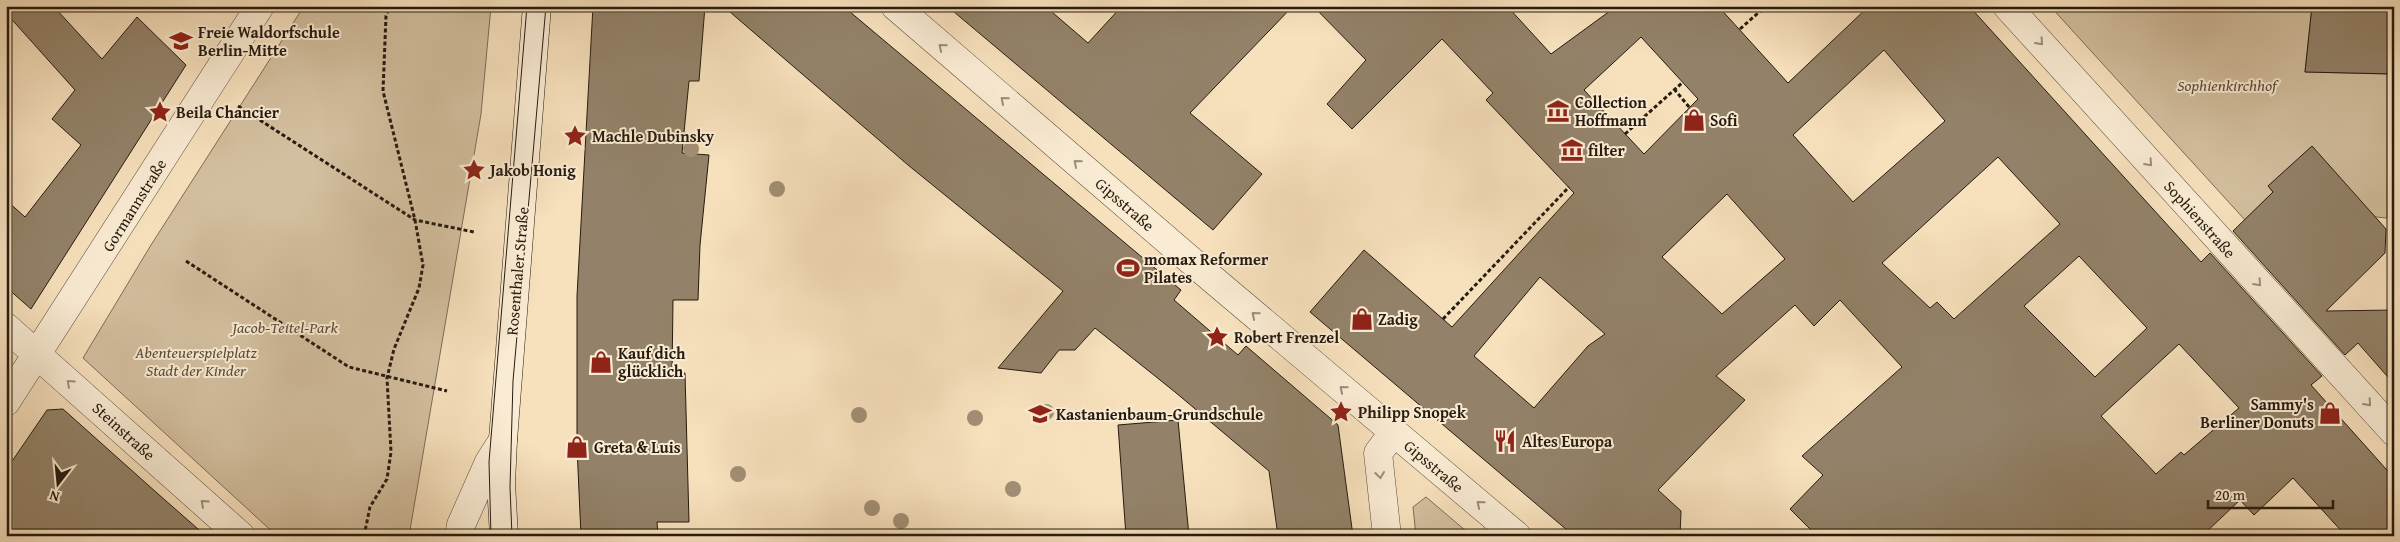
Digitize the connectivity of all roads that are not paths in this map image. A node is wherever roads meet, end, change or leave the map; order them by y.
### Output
1 (260, 6) edge
2 (537, 6) edge
3 (895, 6) edge
4 (2007, 6) edge
5 (6, 327) edge
6 (38, 355) junction
7 (6, 402) edge
8 (1394, 432) junction
9 (2394, 432) edge
10 (503, 440) junction
11 (241, 536) edge
12 (459, 536) edge
13 (504, 536) edge
14 (1387, 536) edge
15 (1517, 536) edge

1 - 6 street, Gormannstraße
2 - 10 street, Rosenthaler Straße
8 -> 3 street, Gipsstraße
4 -> 9 street, Sophienstraße
5 - 6 street, Steinstraße
6 - 7 street, Gormannstraße
11 -> 6 street, Steinstraße
8 -> 14 street
15 -> 8 street, Gipsstraße
10 - 12 street
10 - 13 street, Rosenthaler Straße

